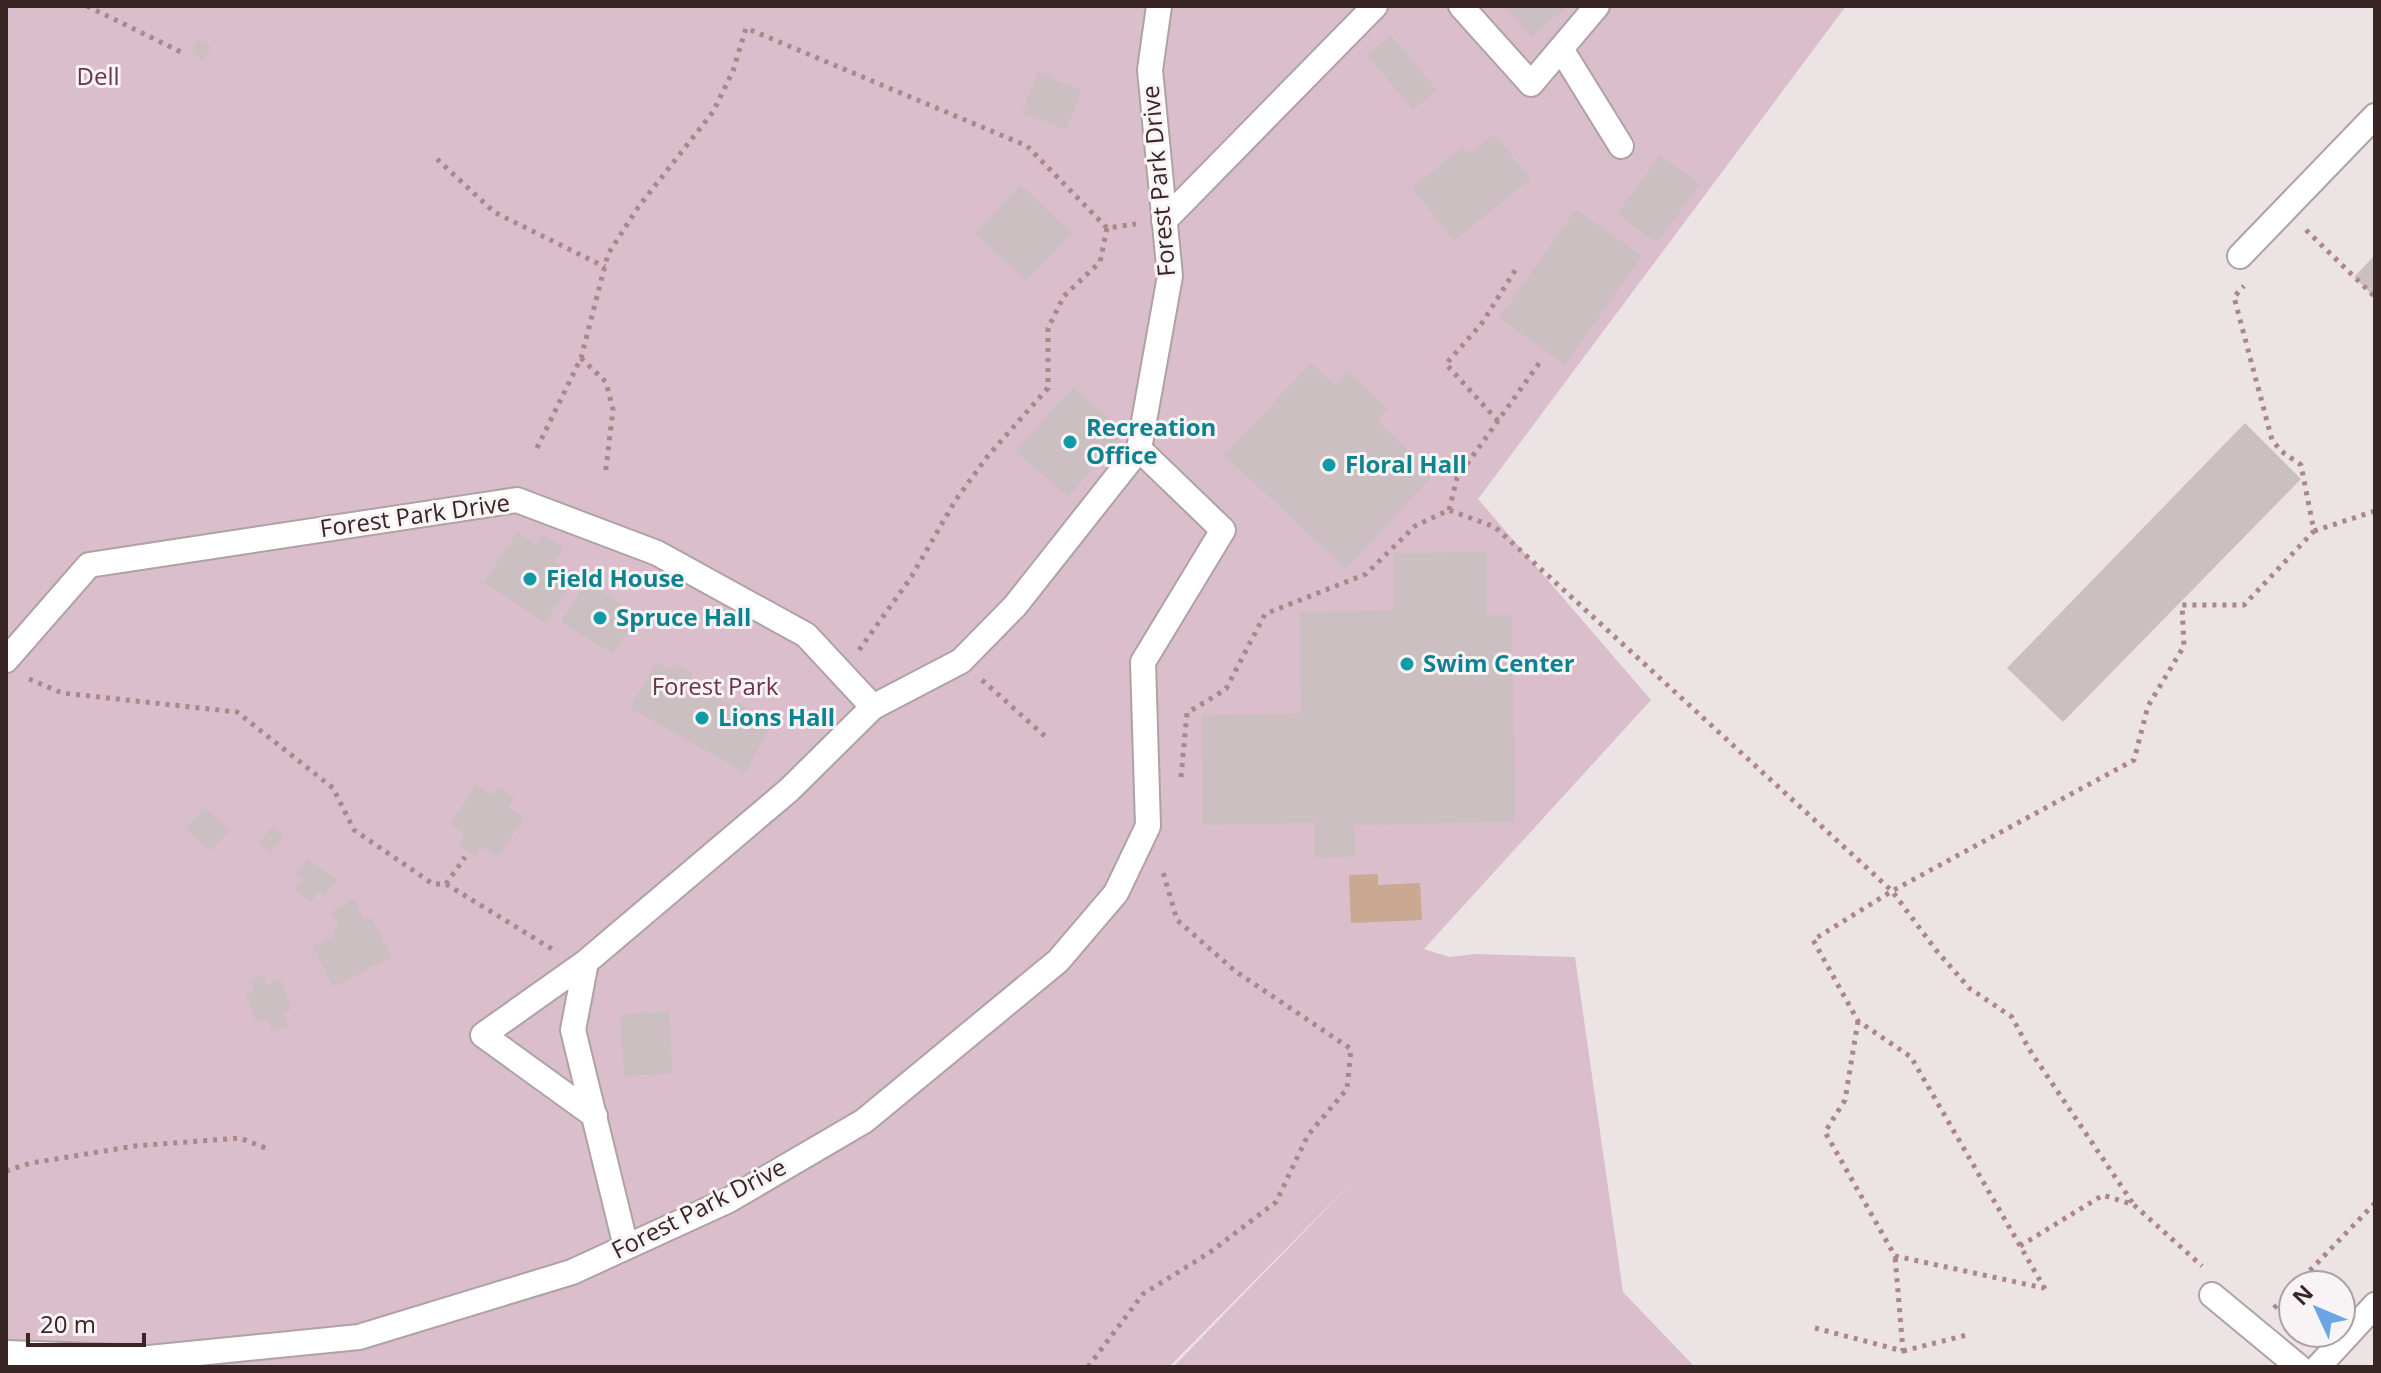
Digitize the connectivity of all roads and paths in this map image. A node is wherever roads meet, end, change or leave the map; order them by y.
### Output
1 (87, 6) edge
2 (1159, 6) edge
3 (1375, 6) edge
4 (1461, 6) edge
5 (1597, 6) edge
6 (1561, 49) junction
7 (181, 52) dead end
8 (2375, 116) edge
9 (1621, 146) dead end
10 (437, 159) dead end
11 (2285, 210) junction
12 (1164, 221) junction
13 (1107, 228) junction
14 (2240, 256) joint
15 (605, 267) junction
16 (1516, 269) dead end
17 (2375, 297) edge
18 (581, 358) junction
19 (1540, 362) dead end
20 (1498, 421) junction
21 (537, 448) dead end
22 (1139, 449) junction
23 (605, 476) dead end
24 (1449, 510) junction
25 (2375, 511) edge
26 (2314, 531) junction
27 (6, 660) edge
28 (961, 661) junction
29 (842, 673) junction
30 (23, 679) dead end
31 (873, 707) junction
32 (1047, 738) dead end
33 (1180, 782) dead end
34 (1148, 826) junction
35 (465, 857) dead end
36 (446, 884) junction
37 (1892, 891) junction
38 (586, 962) junction
39 (1858, 1021) junction
40 (595, 1116) junction
41 (268, 1149) dead end
42 (6, 1171) edge
43 (2375, 1203) edge
44 (2134, 1205) junction
45 (2020, 1246) junction
46 (626, 1247) junction
47 (1895, 1256) junction
48 (2204, 1268) dead end
49 (2312, 1269) edge
50 (2212, 1295) dead end
51 (2277, 1305) edge
52 (2375, 1305) edge
53 (2273, 1309) dead end
54 (1815, 1328) dead end
55 (1971, 1334) dead end
56 (1903, 1351) junction
57 (6, 1353) edge
58 (1088, 1367) edge
59 (2299, 1367) edge
60 (2318, 1367) edge

1 - 7 path
2 - 12 street, Forest Park Drive
3 - 12 street
4 - 6 street
5 - 6 street
6 - 9 street
8 - 11 street
10 - 15 path
11 - 14 street
11 - 17 path
12 - 13 path
12 - 22 street, Forest Park Drive
13 - 15 path
13 - 29 path
14 - 26 path
15 - 18 path
16 - 20 path
18 - 21 path
18 - 23 path
19 - 20 path
20 - 24 path
22 - 28 street
22 - 34 street, Forest Park Drive
24 - 33 path
24 - 37 path
25 - 26 path
26 - 37 path
27 - 29 street, Forest Park Drive
28 - 31 street
28 - 32 path
29 - 31 street, Forest Park Drive
30 - 36 path
31 - 38 street
34 - 46 street, Forest Park Drive
34 - 58 path
35 - 36 path
36 - 38 path
37 - 39 path
37 - 44 path
38 - 40 street
38 - 40 street
39 - 45 path
39 - 47 path
40 - 46 street
41 - 42 path
43 - 49 path
44 - 45 path
44 - 48 path
45 - 47 path
46 - 57 street, Forest Park Drive
47 - 56 path
50 - 59 street
51 - 53 path
52 - 60 street
54 - 56 path
55 - 56 path

